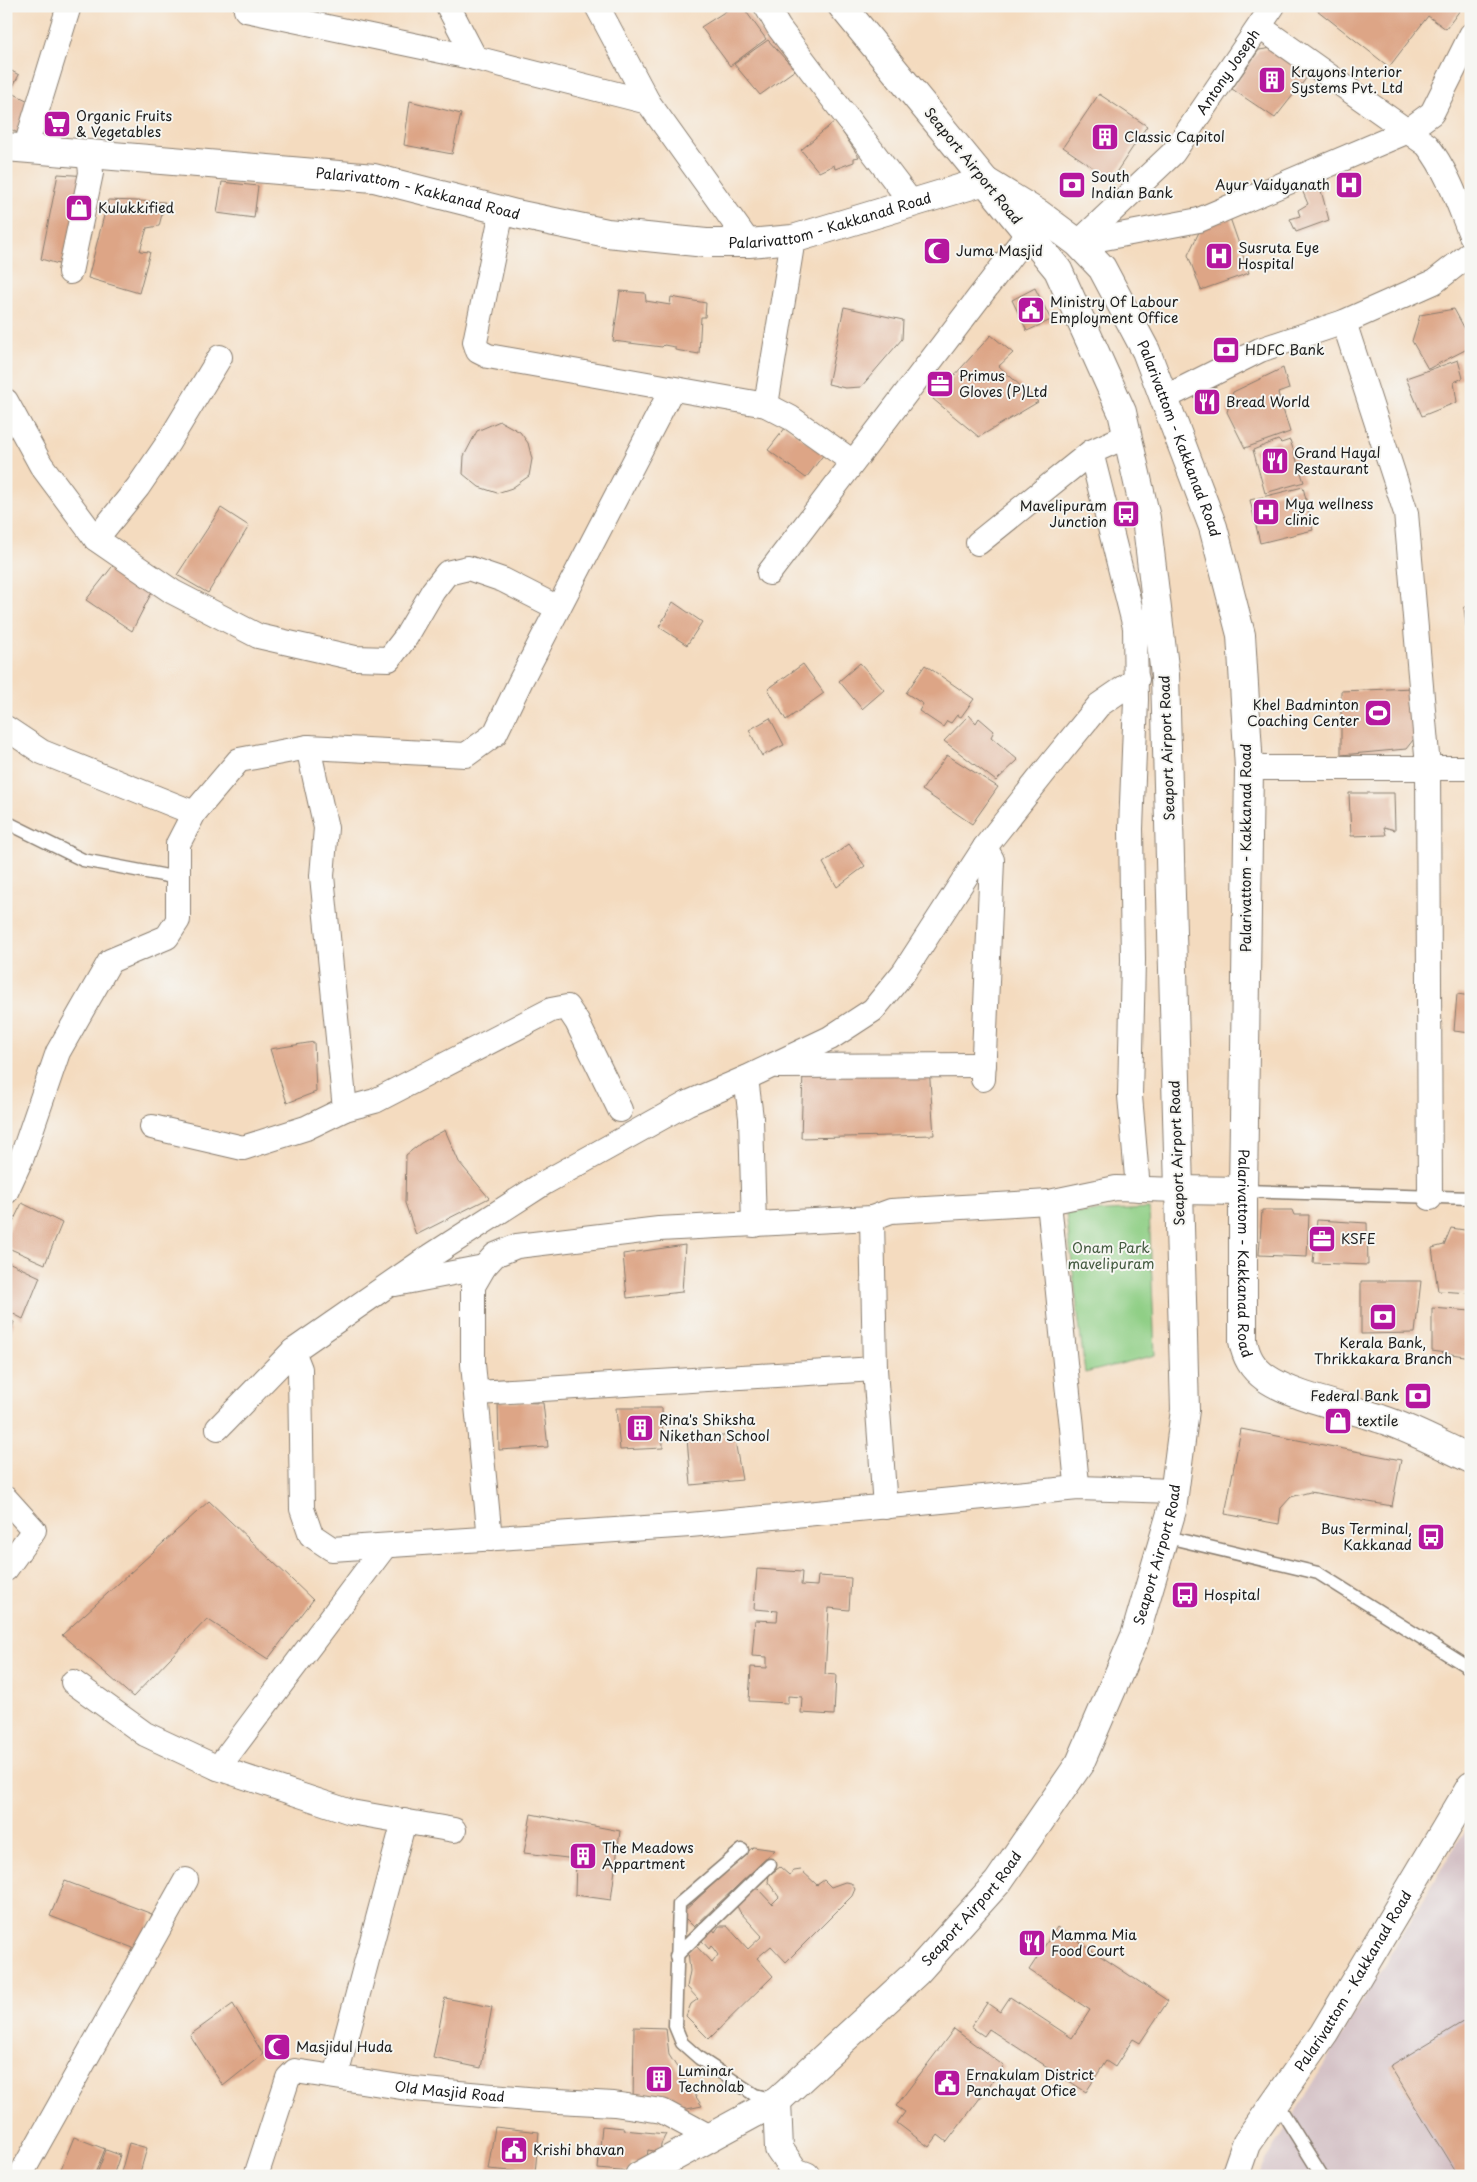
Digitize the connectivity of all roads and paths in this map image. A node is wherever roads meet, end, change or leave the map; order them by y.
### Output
1 (69, 6) edge
2 (248, 6) edge
3 (448, 6) edge
4 (597, 6) edge
5 (766, 6) edge
6 (842, 6) edge
7 (1273, 6) edge
8 (1260, 27) junction
9 (1471, 35) edge
10 (475, 58) junction
11 (648, 102) junction
12 (1406, 132) junction
13 (16, 148) edge
14 (89, 154) junction
15 (985, 181) junction
16 (911, 202) junction
17 (502, 211) junction
18 (1028, 233) junction
19 (1471, 235) edge
20 (793, 239) junction
21 (749, 243) junction
22 (1078, 243) junction
23 (1471, 253) edge
24 (70, 272) dead end
25 (1344, 322) junction
26 (220, 357) dead end
27 (672, 389) junction
28 (1164, 398) junction
29 (6, 401) edge
30 (766, 405) junction
31 (1127, 436) junction
32 (1091, 452) junction
33 (853, 462) junction
34 (96, 539) junction
35 (978, 543) dead end
36 (769, 573) dead end
37 (558, 608) junction
38 (1137, 680) junction
39 (6, 728) edge
40 (308, 747) junction
41 (1428, 767) junction
42 (1249, 768) junction
43 (1471, 768) edge
44 (194, 813) junction
45 (6, 822) edge
46 (985, 848) junction
47 (178, 878) junction
48 (769, 1066) junction
49 (746, 1078) junction
50 (345, 1109) junction
51 (620, 1110) dead end
52 (152, 1127) dead end
53 (14, 1153) edge
54 (1138, 1189) junction
55 (1178, 1190) junction
56 (1242, 1190) junction
57 (6, 1192) edge
58 (1430, 1198) junction
59 (1471, 1198) edge
60 (1048, 1202) junction
61 (872, 1218) junction
62 (754, 1225) junction
63 (484, 1267) junction
64 (389, 1284) junction
65 (293, 1351) junction
66 (875, 1369) junction
67 (477, 1393) junction
68 (218, 1428) dead end
69 (1471, 1460) edge
70 (1078, 1488) junction
71 (1175, 1491) junction
72 (6, 1499) edge
73 (885, 1507) junction
74 (1163, 1536) junction
75 (490, 1539) junction
76 (385, 1546) junction
77 (6, 1569) edge
78 (1471, 1669) edge
79 (73, 1682) dead end
80 (218, 1768) junction
81 (1471, 1786) edge
82 (404, 1821) junction
83 (454, 1830) dead end
84 (742, 1850) dead end
85 (770, 1865) dead end
86 (186, 1880) dead end
87 (676, 1956) junction
88 (336, 2076) junction
89 (777, 2101) junction
90 (1276, 2102) junction
91 (710, 2137) junction
92 (20, 2176) edge
93 (256, 2176) edge
94 (639, 2176) edge
95 (806, 2176) edge
96 (1235, 2176) edge
97 (1322, 2176) edge

1 - 13 street
2 - 10 street
3 - 10 street
4 - 11 street
5 - 16 street
6 - 15 main road, Seaport Airport Road
7 - 8 street, Antony Joseph
8 - 12 street
8 - 22 street, Antony Joseph
9 - 12 street
10 - 11 street
11 - 21 street
12 - 19 street
12 - 22 street
13 - 14 main road, Palarivattom - Kakkanad Road
14 - 17 main road, Palarivattom - Kakkanad Road
14 - 24 street
15 - 16 main road, Palarivattom - Kakkanad Road
15 - 18 main road, Seaport Airport Road
15 - 22 main road, Palarivattom - Kakkanad Road
16 - 20 main road, Palarivattom - Kakkanad Road
17 - 21 main road, Palarivattom - Kakkanad Road
17 - 27 street
18 - 31 main road, Seaport Airport Road
18 - 33 street
20 - 21 main road, Palarivattom - Kakkanad Road
20 - 30 street
22 - 28 main road, Palarivattom - Kakkanad Road
23 - 25 street
25 - 28 street
25 - 41 street
26 - 34 street
27 - 30 street
27 - 37 street
28 - 42 main road, Palarivattom - Kakkanad Road
29 - 34 street
30 - 33 street
31 - 32 street
31 - 55 main road, Seaport Airport Road
32 - 35 street
32 - 38 street
33 - 36 street
34 - 37 street
37 - 40 street
38 - 46 street
38 - 54 street
39 - 44 street
40 - 44 street
40 - 50 street
41 - 42 street
41 - 43 street
41 - 58 street
42 - 56 main road, Palarivattom - Kakkanad Road
44 - 47 street
45 - 47 lane
46 - 48 street
46 - 48 street
47 - 53 street
48 - 49 street
49 - 62 street
49 - 64 street
50 - 51 street
50 - 52 street
53 - 57 street
54 - 55 street
54 - 60 street
55 - 56 main road
55 - 71 main road, Seaport Airport Road
56 - 58 lane
56 - 69 main road, Palarivattom - Kakkanad Road
58 - 59 lane
60 - 61 street
60 - 70 street
61 - 62 street
61 - 66 street
62 - 63 street
63 - 64 street
63 - 67 street
64 - 65 street
65 - 68 street
65 - 76 street
66 - 67 street
66 - 73 street
67 - 75 street
70 - 71 street
70 - 73 street
71 - 74 main road, Seaport Airport Road
72 - 77 street
73 - 75 street
74 - 78 lane
74 - 89 main road, Seaport Airport Road
75 - 76 street
76 - 80 street
79 - 80 street
80 - 82 street
81 - 90 main road, Palarivattom - Kakkanad Road
82 - 83 street
82 - 88 street
84 - 87 lane
85 - 87 lane
86 - 92 street
87 - 89 lane
88 - 91 street, Old Masjid Road
88 - 93 street, Old Masjid Road
89 - 91 main road, Seaport Airport Road
89 - 95 main road
90 - 96 main road, Palarivattom - Kakkanad Road
90 - 97 lane
91 - 94 main road, Seaport Airport Road

